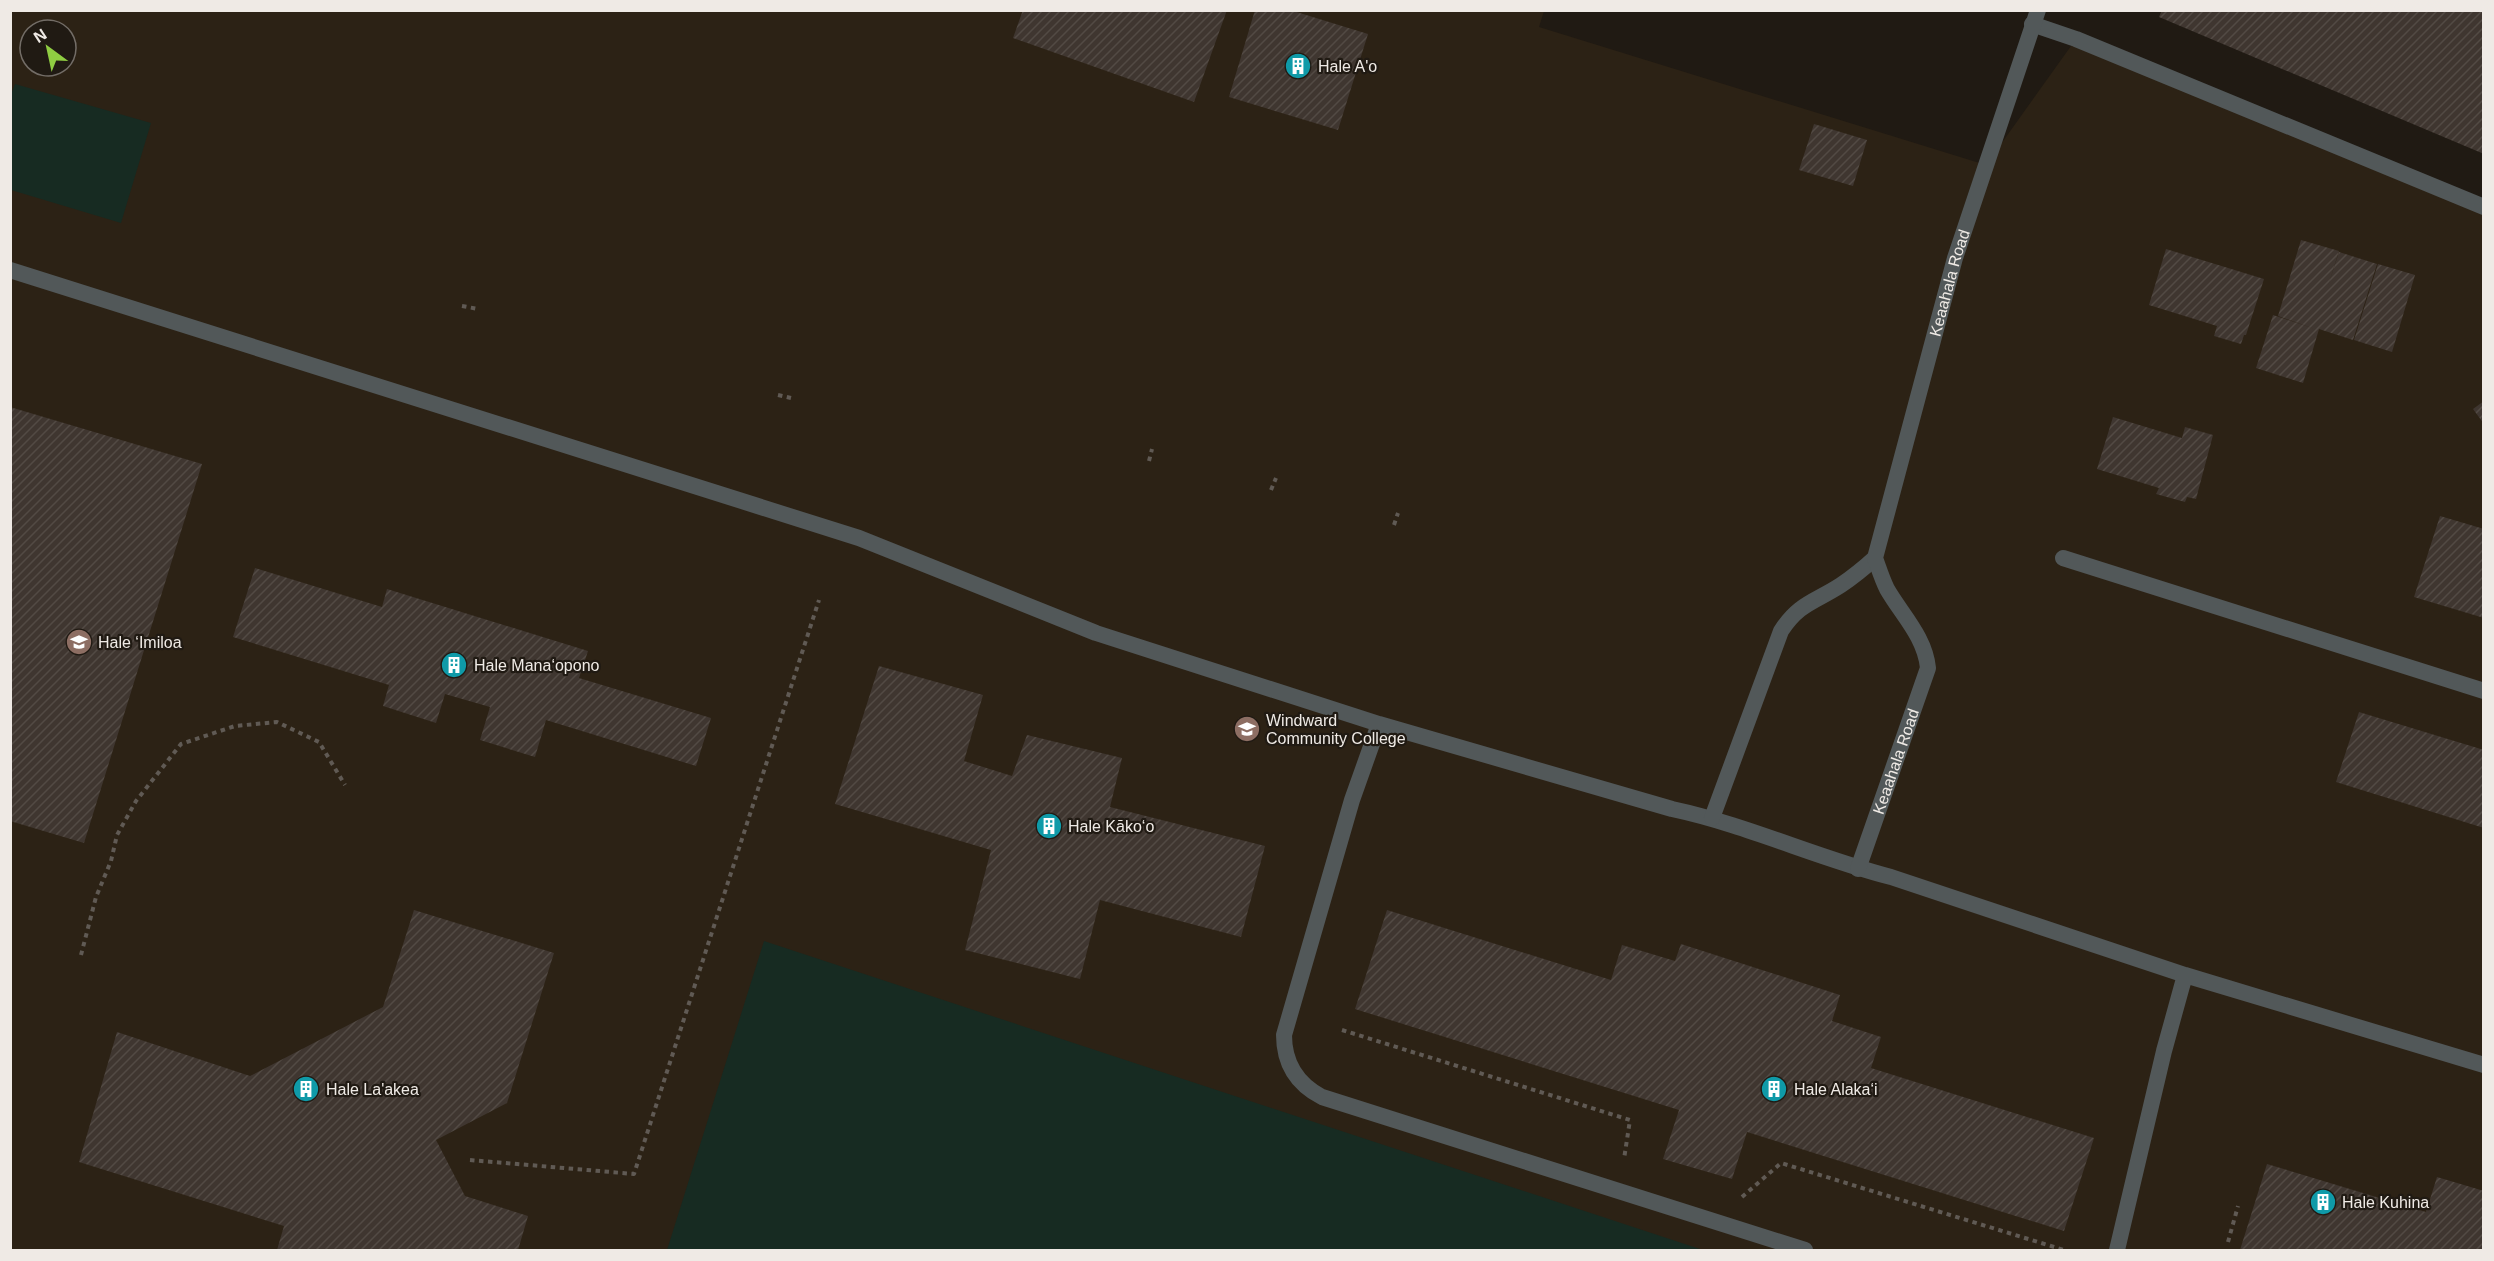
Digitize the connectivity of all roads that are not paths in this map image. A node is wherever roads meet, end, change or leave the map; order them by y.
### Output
1 (2035, 17) edge
2 (2484, 207) edge
3 (10, 270) edge
4 (1875, 558) junction
5 (2063, 558) dead end
6 (2484, 691) edge
7 (1379, 724) junction
8 (1712, 818) junction
9 (1858, 869) junction
10 (2185, 975) junction
11 (2484, 1065) edge
12 (1805, 1251) edge
13 (2116, 1251) edge

1 - 2 street
1 - 4 street, Keaahala Road
3 - 7 street
4 - 8 street
4 - 9 street, Keaahala Road
5 - 6 street
7 - 8 street
7 - 12 street
8 - 9 street
9 - 10 street
10 - 11 street
10 - 13 street

